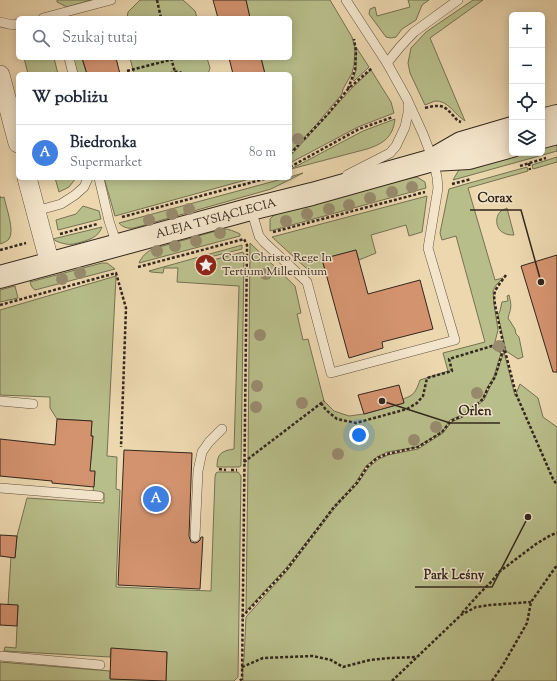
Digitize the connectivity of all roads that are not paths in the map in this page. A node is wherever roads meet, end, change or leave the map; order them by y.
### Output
1 (111, 0) edge
2 (346, 0) edge
3 (458, 0) edge
4 (59, 16) edge
5 (0, 22) edge
6 (16, 24) edge
7 (70, 60) edge
8 (387, 63) junction
9 (72, 72) edge
10 (0, 75) edge
11 (407, 100) junction
12 (557, 116) edge
13 (545, 119) edge
14 (509, 129) edge
15 (557, 133) edge
16 (16, 135) edge
17 (545, 136) edge
18 (509, 147) edge
19 (433, 160) junction
20 (28, 180) edge
21 (87, 180) edge
22 (99, 180) edge
23 (312, 194) junction
24 (251, 209) junction
25 (36, 211) junction
26 (117, 245) junction
27 (50, 264) junction
28 (0, 277) edge
29 (0, 401) edge
30 (33, 404) dead end
31 (222, 429) dead end
32 (0, 488) edge
33 (99, 496) dead end
34 (195, 536) dead end
35 (0, 656) edge
36 (100, 665) dead end

1 - 4 lane
2 - 8 lane
3 - 8 lane
5 - 6 lane
7 - 9 lane
8 - 11 lane
10 - 16 street
11 - 19 lane
11 - 23 lane
12 - 13 street
14 - 19 street, ALEJA TYSIĄCLECIA
15 - 17 street
18 - 19 street, ALEJA TYSIĄCLECIA
19 - 23 street, ALEJA TYSIĄCLECIA
19 - 24 lane
20 - 25 street
21 - 25 lane
22 - 26 lane
23 - 24 street, ALEJA TYSIĄCLECIA
24 - 26 street, ALEJA TYSIĄCLECIA
25 - 27 street
26 - 27 street, ALEJA TYSIĄCLECIA
27 - 28 street, ALEJA TYSIĄCLECIA
29 - 30 lane
31 - 34 lane
32 - 33 lane
35 - 36 lane

